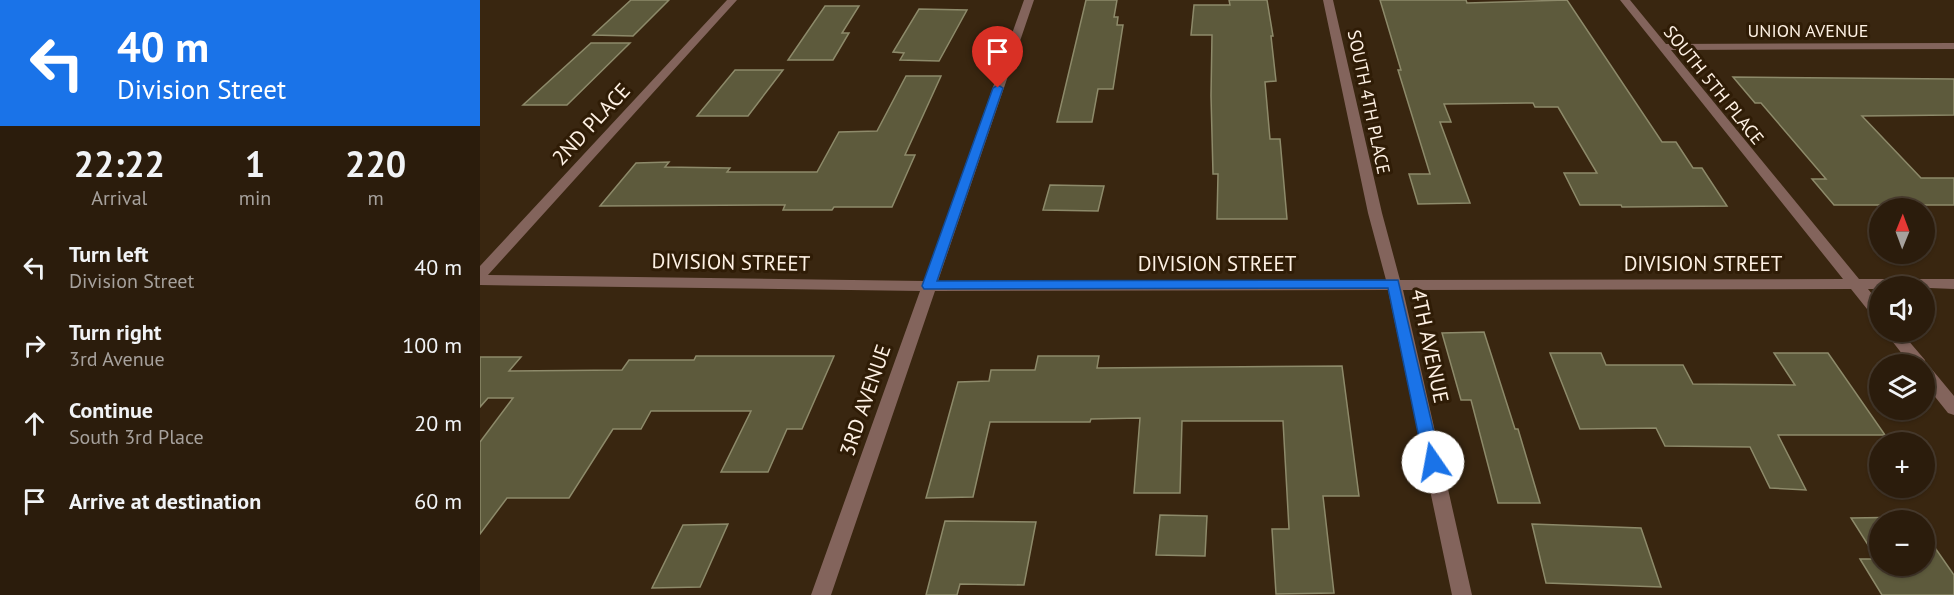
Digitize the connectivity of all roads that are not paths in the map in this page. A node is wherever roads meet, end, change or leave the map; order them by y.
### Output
1 (732, 0) edge
2 (1029, 0) edge
3 (1328, 0) edge
4 (1625, 0) edge
5 (1954, 46) edge
6 (1662, 47) junction
7 (1375, 213) joint
8 (480, 275) edge
9 (480, 280) edge
10 (1394, 284) junction
11 (1954, 284) edge
12 (1855, 285) junction
13 (929, 286) junction
14 (1869, 302) edge
15 (1901, 342) edge
16 (1911, 354) edge
17 (1935, 385) edge
18 (1954, 408) edge
19 (821, 595) edge
20 (1462, 595) edge

1 - 8 street, 2ND PLACE
2 - 13 street, 3RD AVENUE
3 - 7 street, SOUTH 4TH PLACE
4 - 6 street, SOUTH 5TH PLACE
5 - 6 street, UNION AVENUE
6 - 12 street, SOUTH 5TH PLACE
7 - 10 street, 4TH AVENUE
9 - 13 street, DIVISION STREET
10 - 12 street, DIVISION STREET
10 - 13 street, DIVISION STREET
10 - 20 street, 4TH AVENUE
11 - 12 street, DIVISION STREET
12 - 14 street, SOUTH 5TH PLACE
13 - 19 street, 3RD AVENUE
15 - 16 street
17 - 18 street

